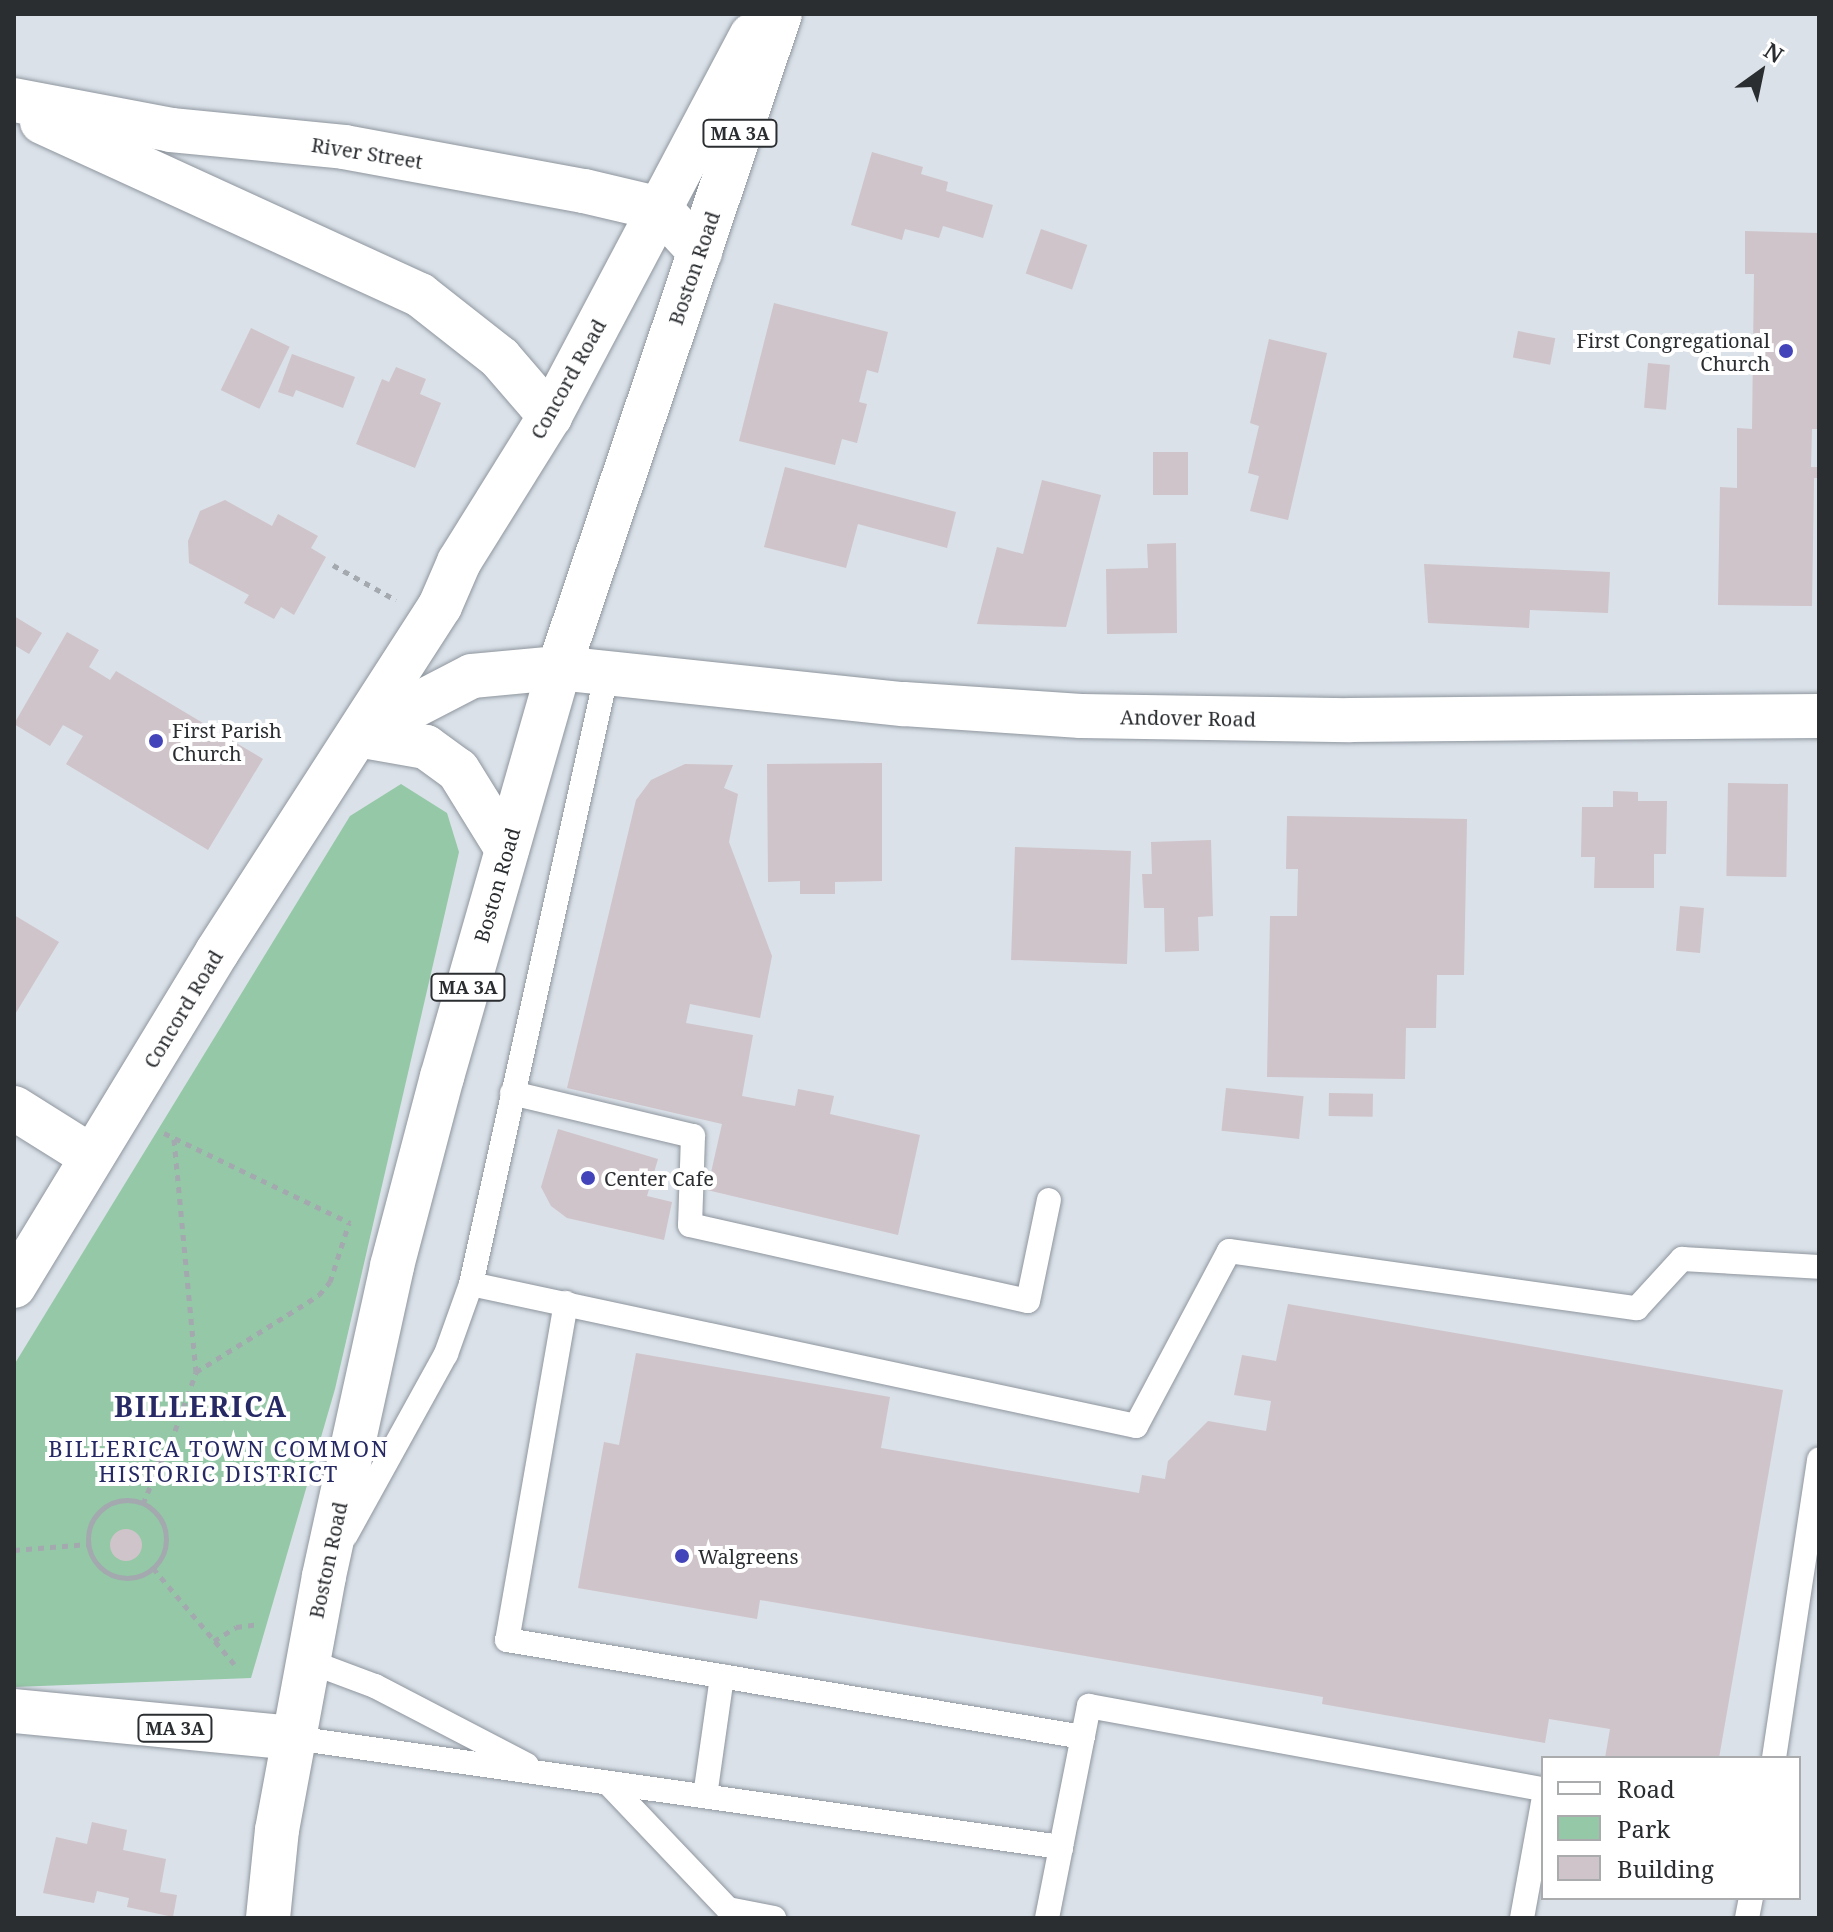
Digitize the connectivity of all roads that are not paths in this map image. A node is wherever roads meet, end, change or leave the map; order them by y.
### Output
1 (763, 14) edge
2 (780, 14) edge
3 (14, 100) edge
4 (14, 109) edge
5 (660, 209) junction
6 (700, 252) junction
7 (550, 416) junction
8 (559, 668) junction
9 (607, 672) junction
10 (1819, 716) edge
11 (358, 735) junction
12 (507, 849) junction
13 (512, 1093) junction
14 (14, 1108) edge
15 (92, 1157) junction
16 (1049, 1200) dead end
17 (1819, 1267) edge
18 (471, 1284) junction
19 (14, 1286) edge
20 (566, 1303) junction
21 (1819, 1459) edge
22 (324, 1576) junction
23 (308, 1661) junction
24 (722, 1676) junction
25 (35, 1714) edge
26 (14, 1735) edge
27 (1083, 1737) junction
28 (294, 1738) junction
29 (1774, 1756) edge
30 (543, 1773) junction
31 (608, 1783) junction
32 (1541, 1789) edge
33 (705, 1796) junction
34 (1541, 1813) edge
35 (1061, 1847) junction
36 (268, 1918) edge
37 (774, 1918) edge
38 (1047, 1918) edge
39 (1522, 1918) edge

1 - 5 main road, Concord Road / MA 3A
2 - 6 main road, Boston Road / MA 3A
3 - 5 main road, River Street
4 - 7 main road
5 - 6 main road
5 - 7 main road, Concord Road / MA 3A
6 - 8 main road, Boston Road / MA 3A
7 - 11 main road, Concord Road / MA 3A
8 - 9 main road, Andover Road
8 - 11 main road
8 - 12 main road, Boston Road / MA 3A
9 - 10 main road, Andover Road
9 - 13 lane
11 - 12 main road
11 - 15 main road, Concord Road / MA 3A
12 - 22 main road, Boston Road / MA 3A
13 - 16 lane
13 - 18 lane
14 - 15 main road
15 - 19 main road, Concord Road / MA 3A
17 - 20 lane
18 - 20 lane
18 - 22 lane
20 - 24 lane
21 - 29 lane
22 - 23 main road, Boston Road / MA 3A
23 - 28 main road, Boston Road / MA 3A
23 - 30 lane
24 - 27 lane
24 - 33 lane
25 - 26 main road
25 - 28 main road, MA 3A
27 - 32 lane
27 - 35 lane
28 - 30 lane
28 - 36 main road, Boston Road / MA 3A
30 - 31 lane
31 - 33 lane
31 - 37 lane
33 - 35 lane
34 - 39 lane
35 - 38 lane

